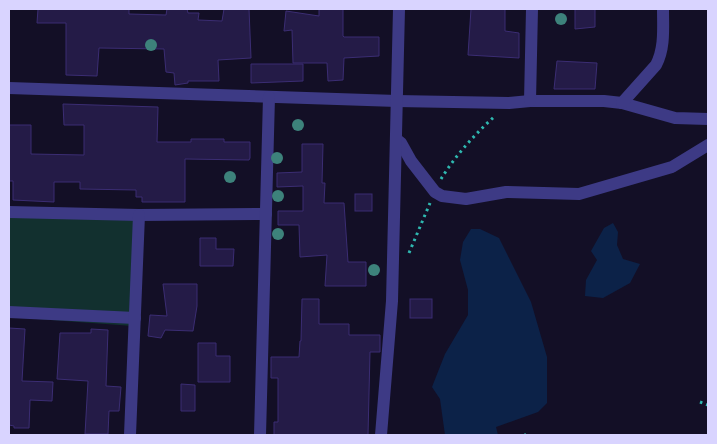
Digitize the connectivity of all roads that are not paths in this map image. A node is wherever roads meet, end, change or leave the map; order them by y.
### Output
1 (399, 9) edge
2 (532, 9) edge
3 (663, 9) edge
4 (9, 88) edge
5 (270, 98) junction
6 (397, 101) junction
7 (530, 101) junction
8 (622, 103) junction
9 (708, 119) edge
10 (396, 139) junction
11 (708, 145) edge
12 (9, 212) edge
13 (266, 214) junction
14 (139, 215) junction
15 (9, 312) edge
16 (135, 318) junction
17 (130, 435) edge
18 (260, 435) edge
19 (381, 435) edge

1 - 6 street
2 - 7 street
3 - 8 street
4 - 5 street
5 - 6 street
5 - 13 street
6 - 7 street
6 - 10 street
7 - 8 street
8 - 9 street
10 - 11 street
10 - 19 street
12 - 14 street
13 - 14 street
13 - 18 street
14 - 16 street
15 - 16 street
16 - 17 street

